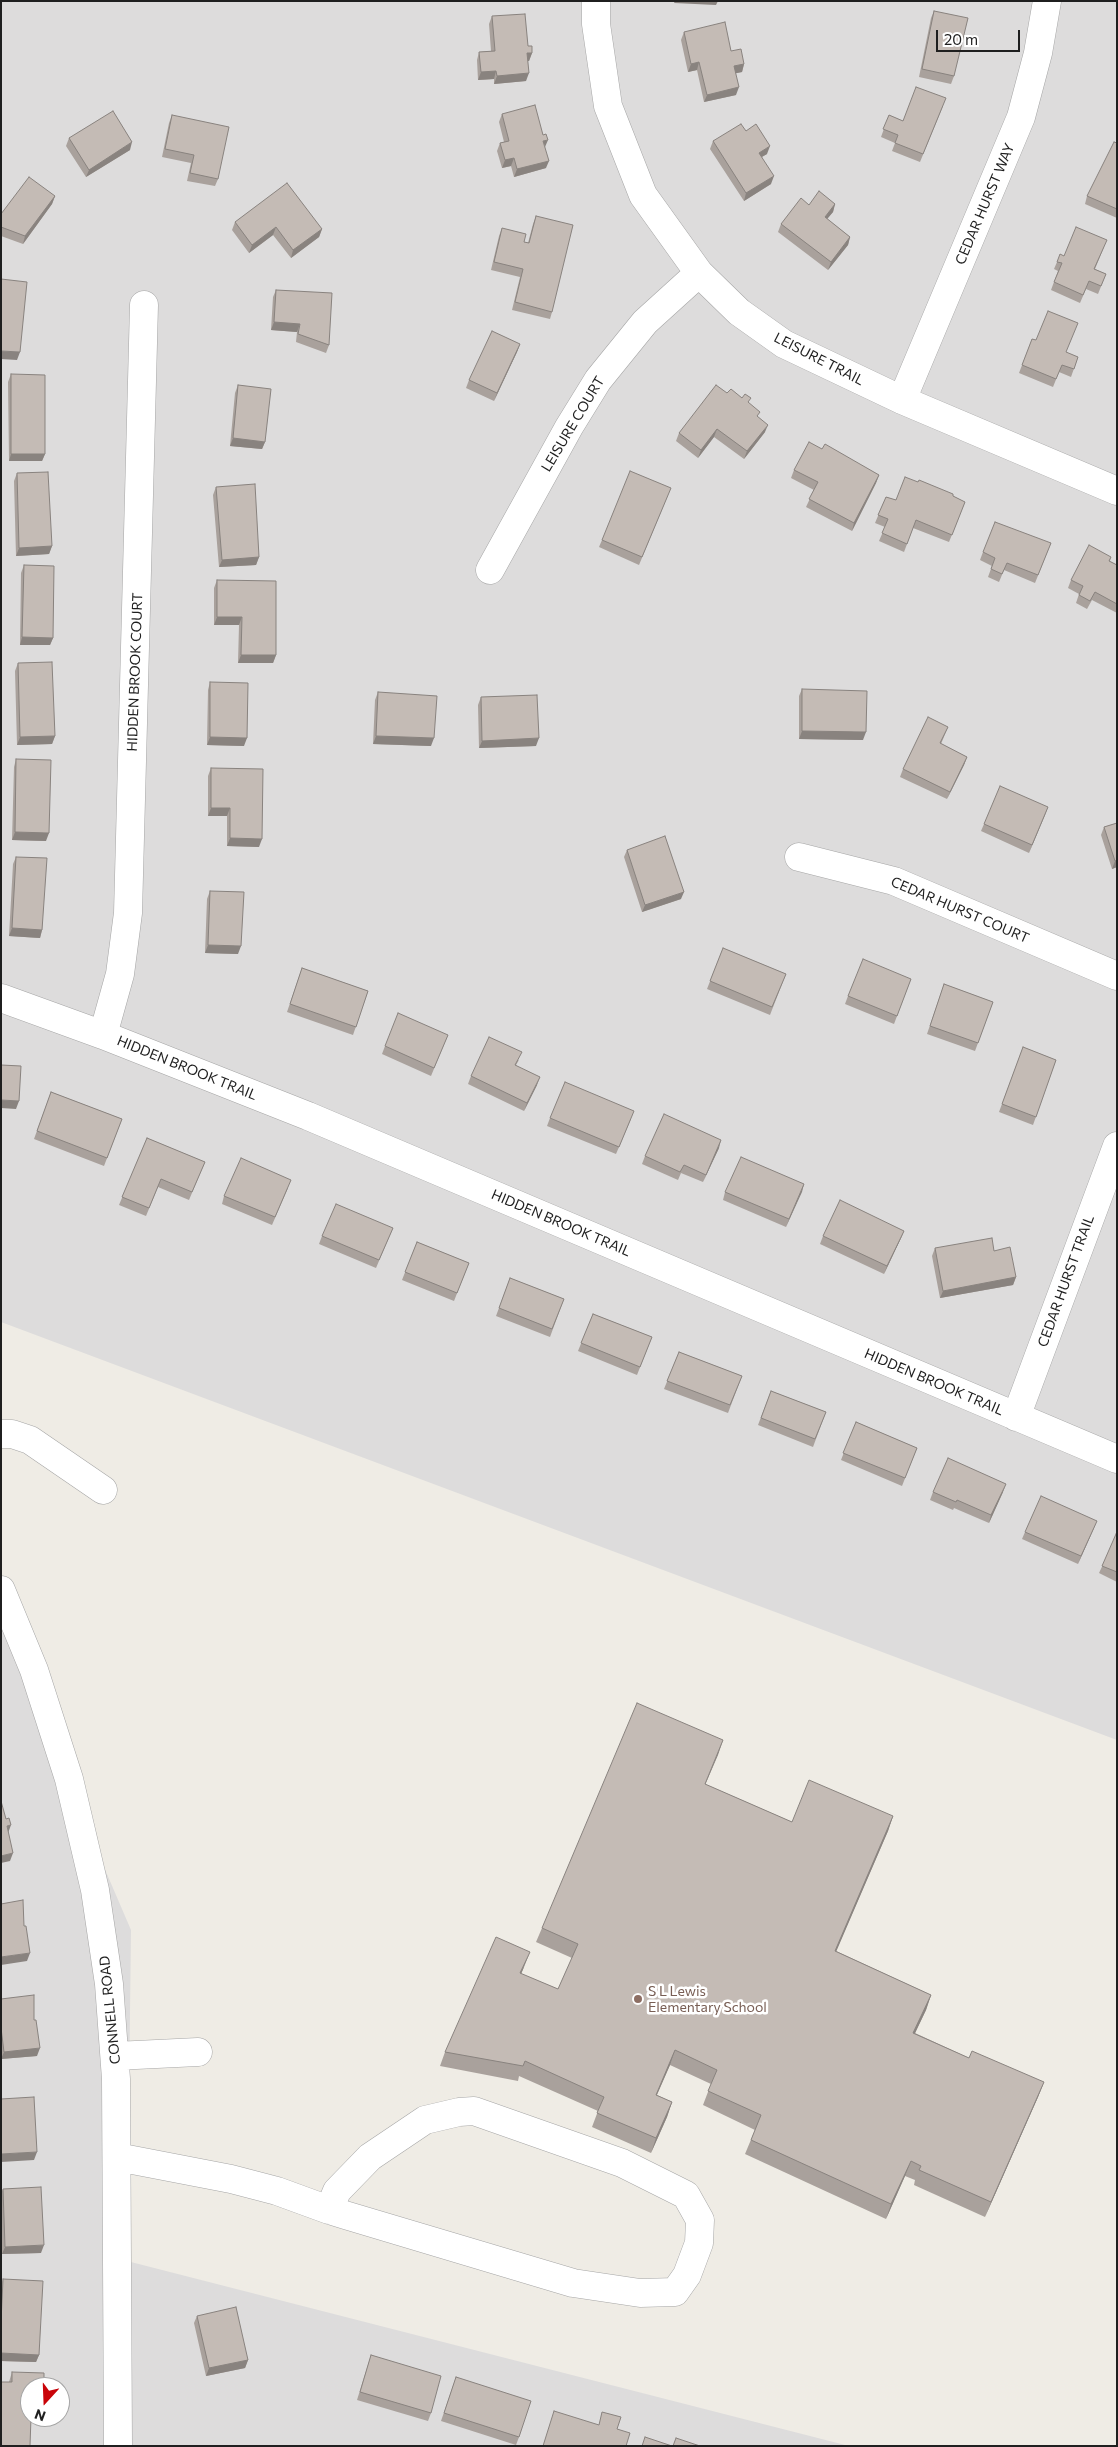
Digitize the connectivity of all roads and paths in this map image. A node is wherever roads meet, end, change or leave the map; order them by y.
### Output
1 (596, 1) edge
2 (1046, 1) edge
3 (699, 273) junction
4 (144, 305) dead end
5 (902, 400) junction
6 (1117, 491) edge
7 (490, 570) dead end
8 (800, 856) dead end
9 (1117, 976) edge
10 (1, 998) edge
11 (103, 1035) junction
12 (1117, 1146) edge
13 (1016, 1417) junction
14 (1, 1434) edge
15 (1117, 1459) edge
16 (103, 1490) dead end
17 (1, 1590) edge
18 (198, 2052) dead end
19 (115, 2056) junction
20 (117, 2157) junction
21 (329, 2210) junction
22 (118, 2446) edge

1 - 3 street, LEISURE TRAIL
2 - 5 street, CEDAR HURST WAY
3 - 5 street, LEISURE TRAIL
3 - 7 street, LEISURE COURT
4 - 11 street, HIDDEN BROOK COURT
5 - 6 street, LEISURE TRAIL
8 - 9 street, CEDAR HURST COURT
10 - 11 street, HIDDEN BROOK TRAIL
11 - 13 street, HIDDEN BROOK TRAIL
12 - 13 street, CEDAR HURST TRAIL
13 - 15 street, HIDDEN BROOK TRAIL
14 - 16 street
17 - 19 street, CONNELL ROAD
18 - 19 street
19 - 20 street, CONNELL ROAD
20 - 21 street
20 - 22 street, CONNELL ROAD
21 - 21 street

